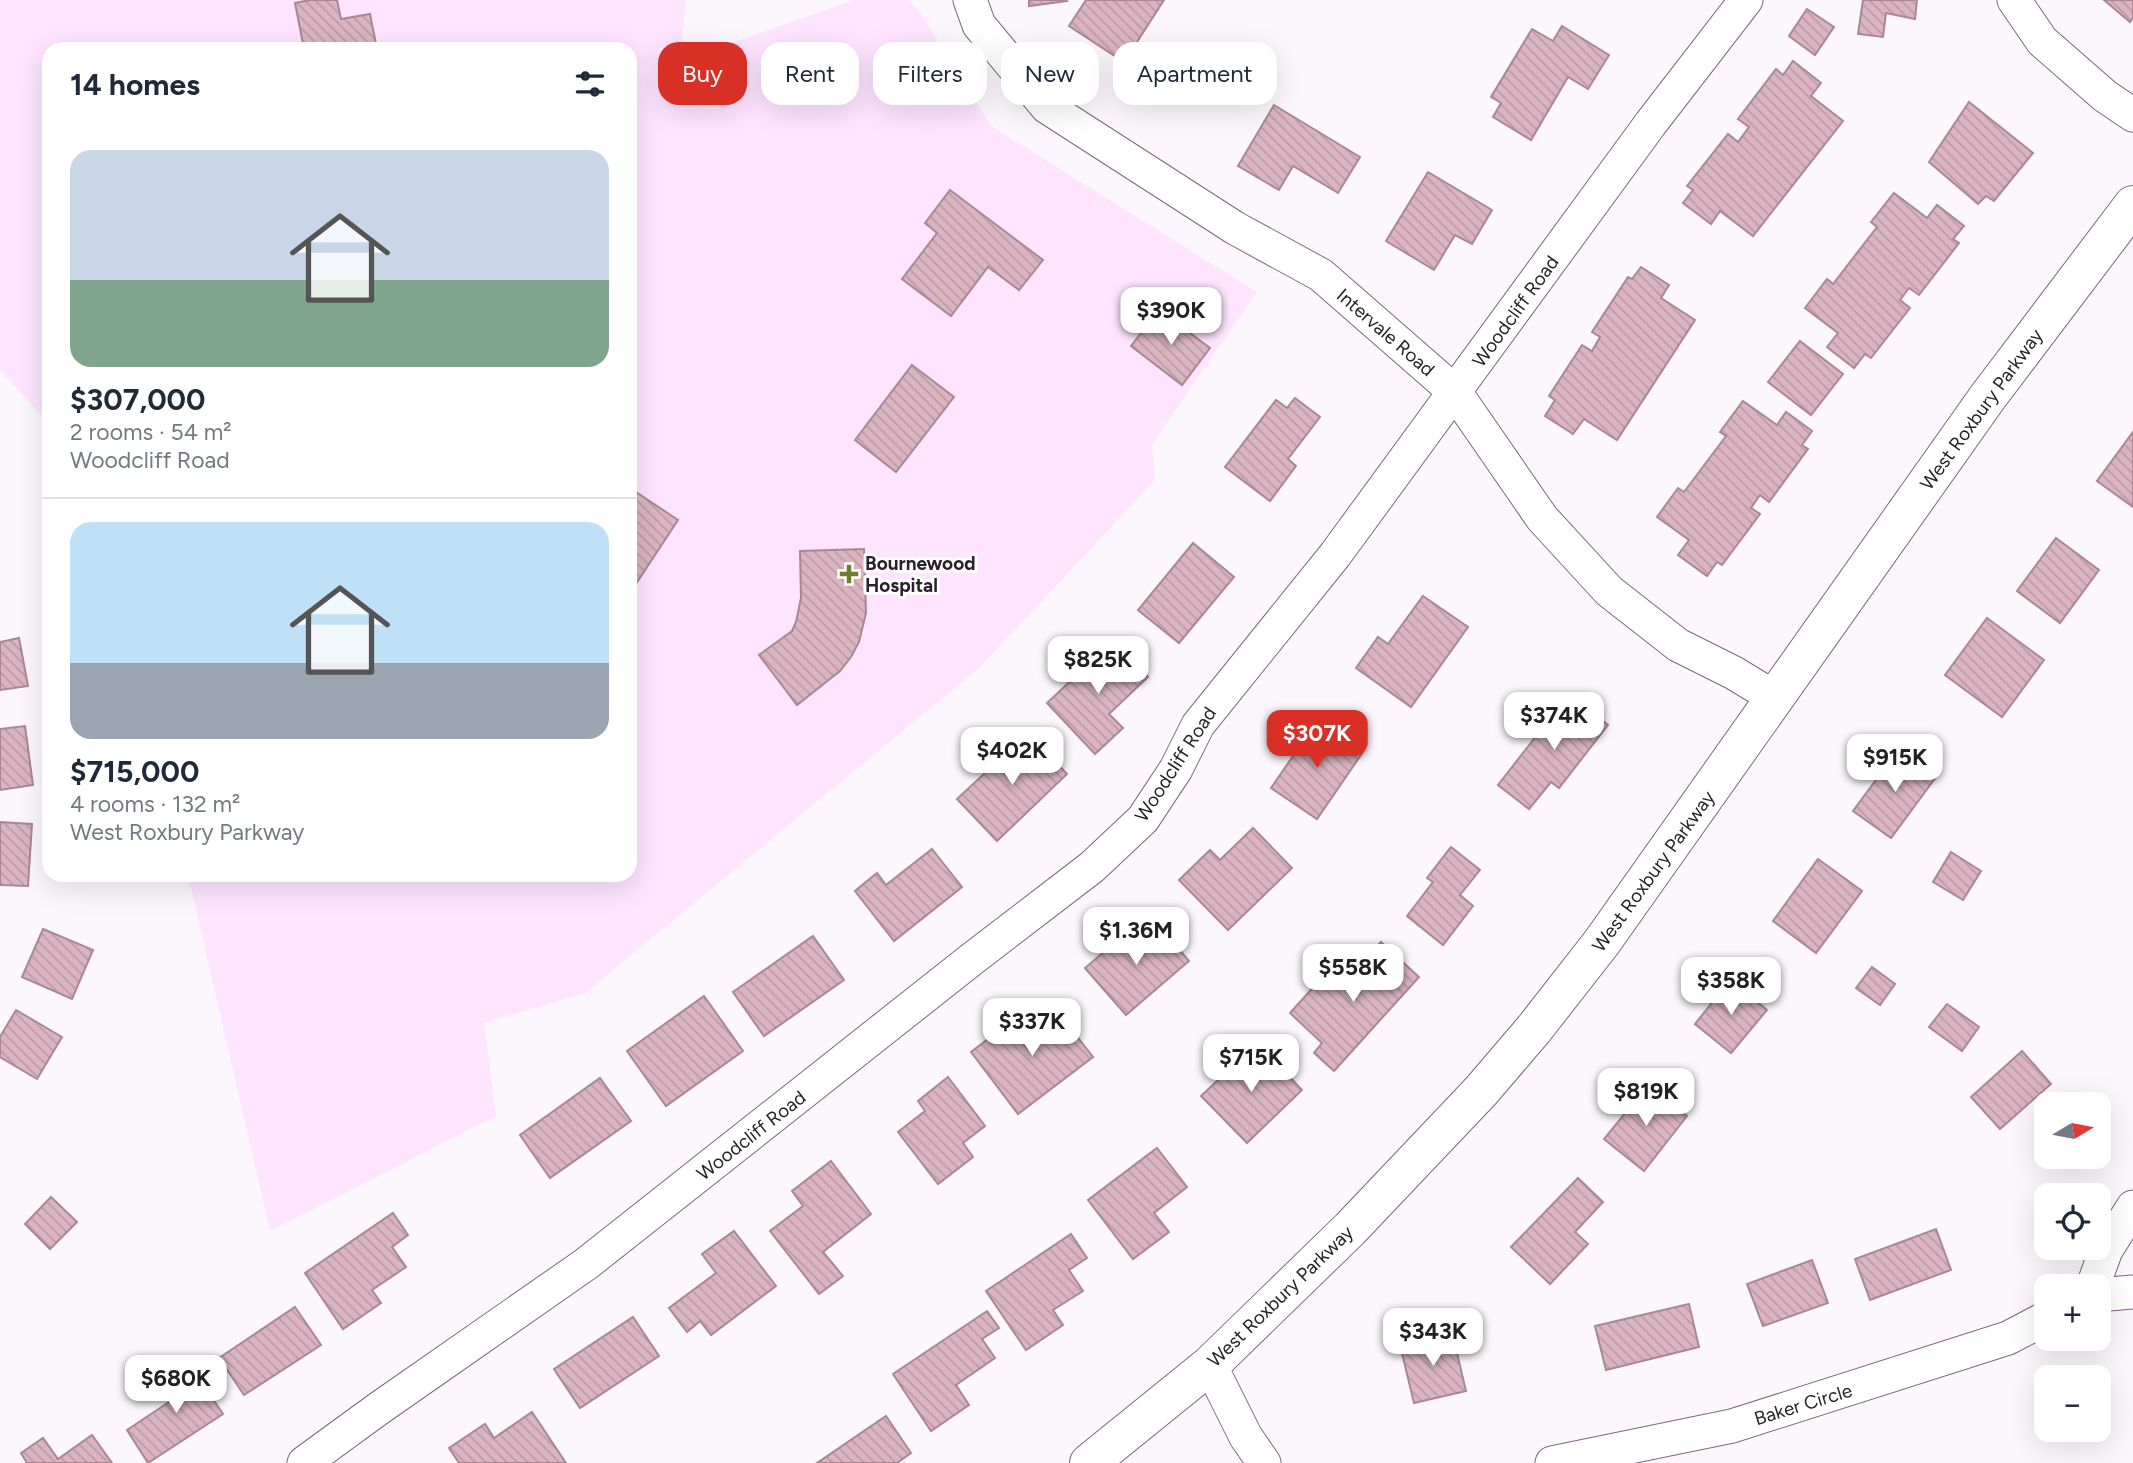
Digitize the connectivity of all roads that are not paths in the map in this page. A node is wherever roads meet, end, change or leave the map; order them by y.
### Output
1 (970, 0) edge
2 (1746, 0) edge
3 (2014, 0) edge
4 (2133, 114) edge
5 (2133, 205) edge
6 (1455, 392) junction
7 (1775, 698) junction
8 (2133, 1207) edge
9 (2097, 1274) edge
10 (2133, 1292) edge
11 (2111, 1294) edge
12 (2034, 1324) edge
13 (1209, 1365) junction
14 (304, 1463) edge
15 (1089, 1463) edge
16 (1264, 1463) edge
17 (1552, 1463) edge

1 - 6 street, Intervale Road
2 - 6 street, Woodcliff Road
3 - 4 street
5 - 7 main road, West Roxbury Parkway
6 - 7 street, Intervale Road
6 - 14 street, Woodcliff Road
7 - 13 main road, West Roxbury Parkway
8 - 9 street
10 - 11 street
12 - 17 street, Baker Circle
13 - 15 main road, West Roxbury Parkway
13 - 16 street

